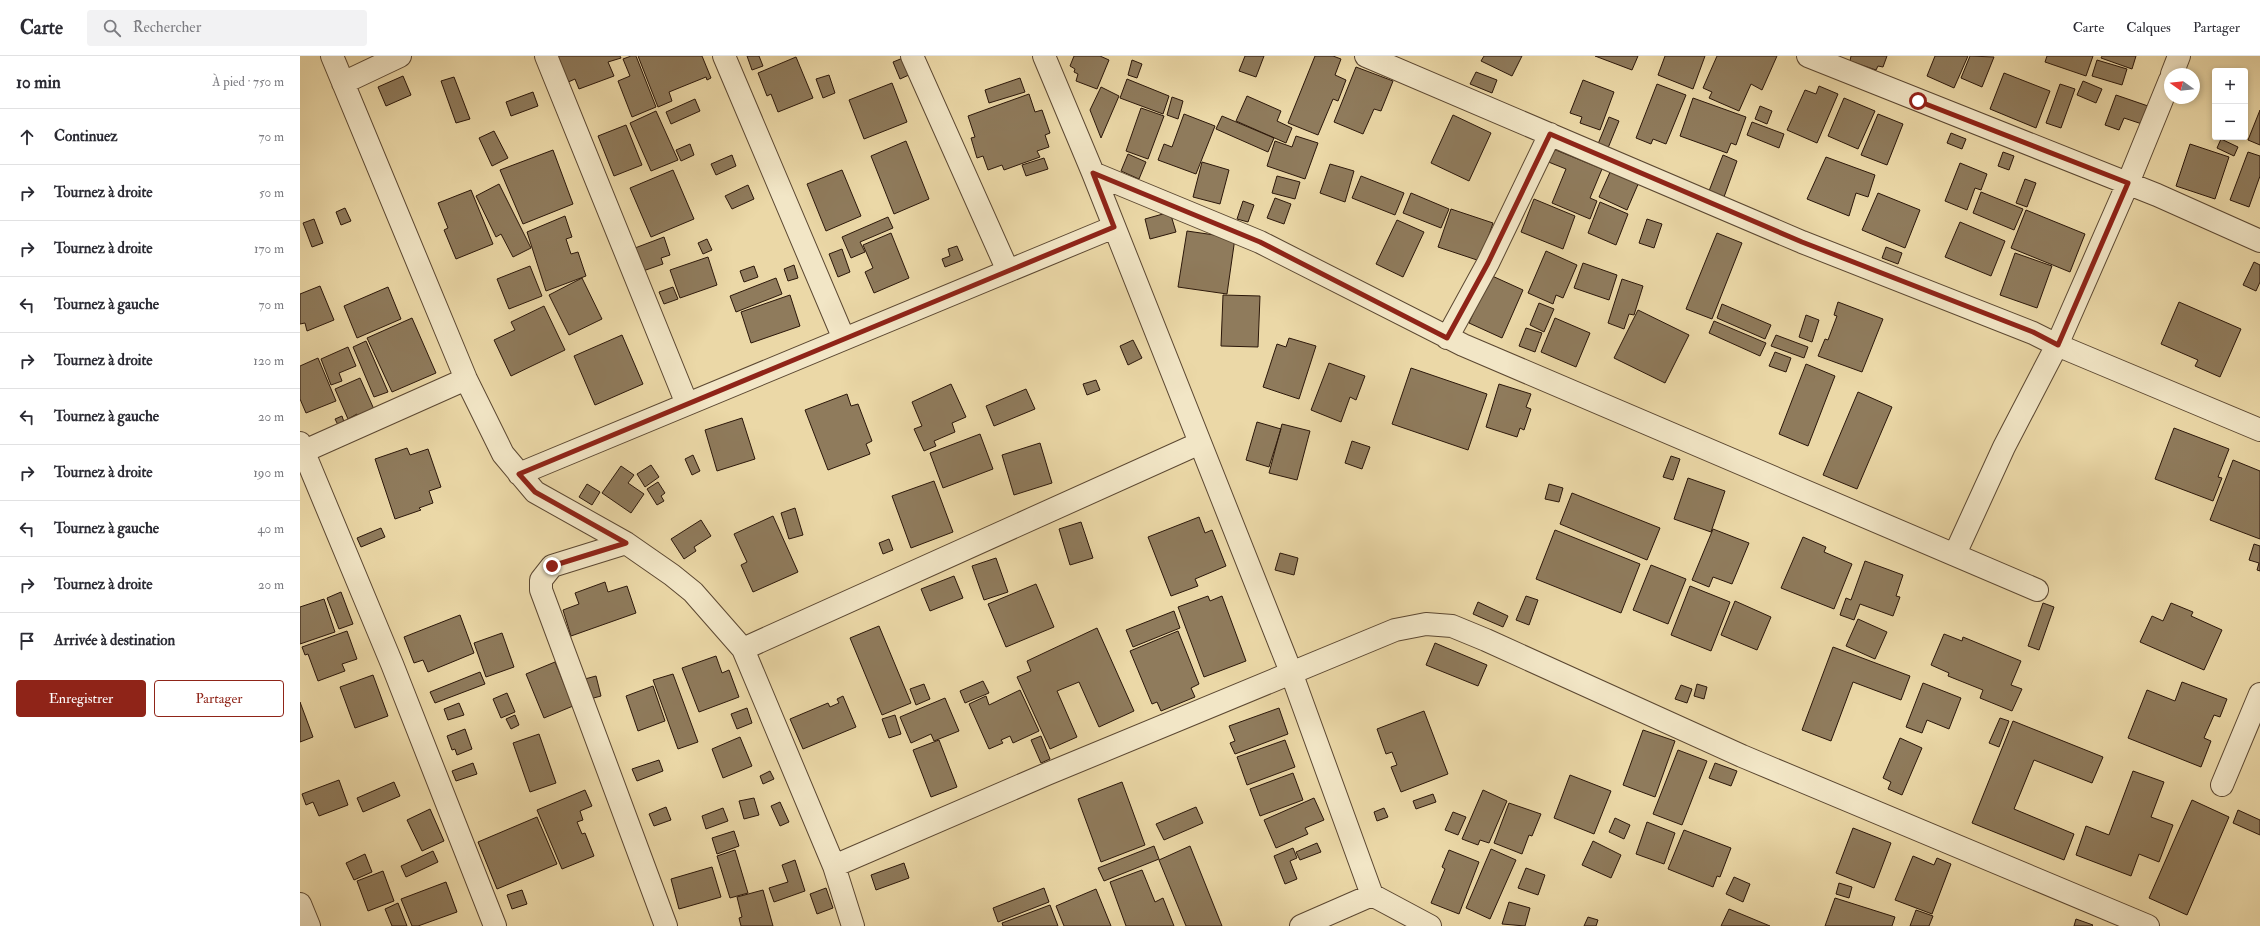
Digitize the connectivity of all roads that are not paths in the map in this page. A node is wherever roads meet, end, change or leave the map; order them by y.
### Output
1 (332, 56) edge
2 (400, 56) edge
3 (546, 56) edge
4 (724, 56) edge
5 (912, 56) edge
6 (1044, 56) edge
7 (1366, 56) edge
8 (1808, 56) edge
9 (2179, 56) edge
10 (2174, 68) edge
11 (343, 83) junction
12 (2164, 95) edge
13 (1550, 134) junction
14 (1093, 173) junction
15 (2128, 183) junction
16 (1114, 227) junction
17 (2260, 241) edge
18 (1008, 271) junction
19 (1447, 338) junction
20 (844, 339) junction
21 (2058, 345) junction
22 (466, 379) junction
23 (687, 404) junction
24 (2260, 430) edge
25 (1200, 443) junction
26 (301, 449) edge
27 (519, 474) junction
28 (626, 543) junction
29 (1955, 554) junction
30 (2037, 590) dead end
31 (743, 649) junction
32 (1291, 672) junction
33 (2260, 694) edge
34 (2222, 784) dead end
35 (834, 866) junction
36 (1372, 895) junction
37 (300, 904) edge
38 (309, 926) edge
39 (496, 926) edge
40 (666, 926) edge
41 (853, 926) edge
42 (1301, 926) edge
43 (1430, 926) edge
44 (2148, 926) edge

1 - 11 street
2 - 11 street
3 - 23 street
4 - 20 street
5 - 18 street
6 - 14 street
7 - 13 street
8 - 15 street
9 - 10 street
11 - 22 street
12 - 15 street
13 - 19 street
13 - 21 street
14 - 16 street
14 - 19 street
15 - 17 street
15 - 21 street
16 - 18 street
16 - 25 street
18 - 20 street
19 - 29 street
20 - 23 street
21 - 24 street
21 - 29 street
22 - 26 street
22 - 27 street
23 - 27 street
25 - 31 street
25 - 32 street
26 - 39 street
27 - 28 street
28 - 31 street
28 - 40 street
29 - 30 street
31 - 35 street
32 - 35 street
32 - 36 street
32 - 44 street
33 - 34 street
35 - 41 street
36 - 42 street
36 - 43 street
37 - 38 street

